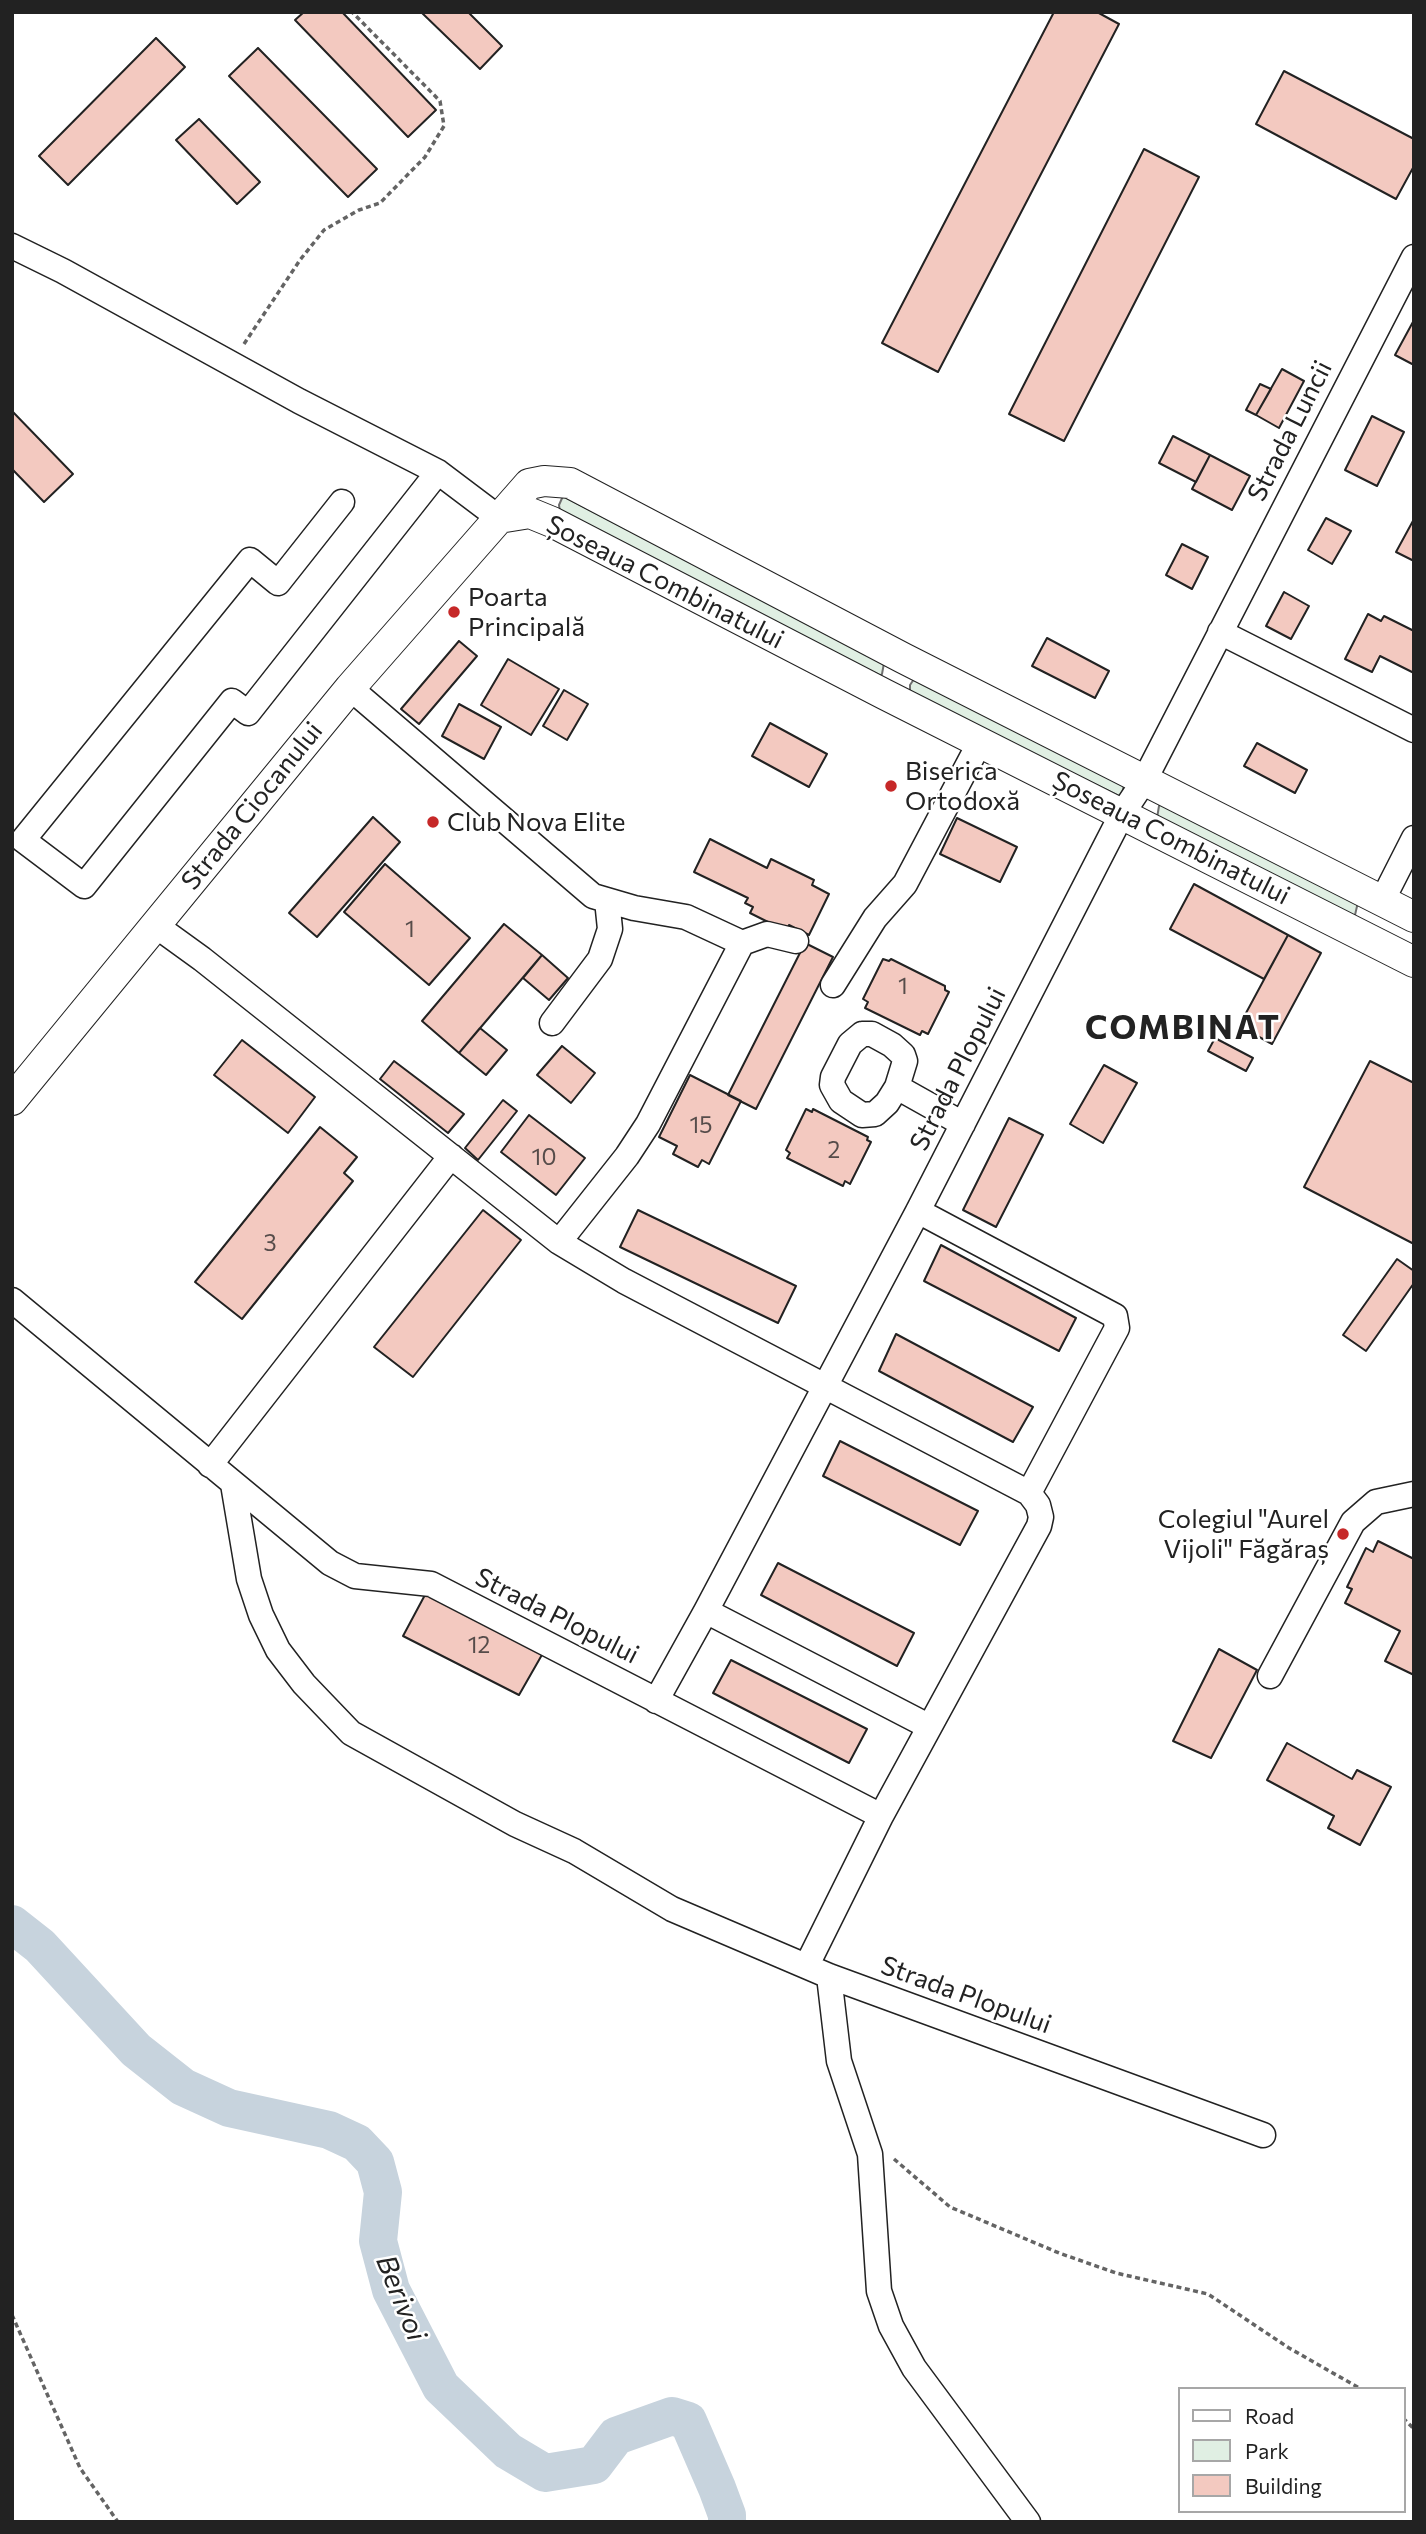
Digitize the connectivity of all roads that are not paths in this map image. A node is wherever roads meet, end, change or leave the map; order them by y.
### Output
1 (12, 246) edge
2 (1414, 257) edge
3 (438, 472) junction
4 (342, 502) dead end
5 (499, 518) junction
6 (1220, 632) junction
7 (903, 658) junction
8 (349, 688) junction
9 (884, 694) junction
10 (1414, 730) edge
11 (980, 743) junction
12 (1144, 781) junction
13 (1122, 814) junction
14 (1414, 838) edge
15 (607, 900) junction
16 (1382, 901) junction
17 (1414, 917) edge
18 (155, 925) junction
19 (1364, 936) junction
20 (796, 941) dead end
21 (742, 943) junction
22 (1414, 962) edge
23 (833, 985) dead end
24 (552, 1023) dead end
25 (897, 1087) dead end
26 (12, 1100) edge
27 (963, 1124) junction
28 (452, 1156) junction
29 (918, 1211) junction
30 (559, 1242) junction
31 (12, 1300) edge
32 (825, 1385) junction
33 (210, 1465) junction
34 (233, 1484) junction
35 (1030, 1493) junction
36 (1414, 1494) edge
37 (706, 1611) junction
38 (1270, 1675) dead end
39 (656, 1700) junction
40 (928, 1726) junction
41 (881, 1816) junction
42 (807, 1965) junction
43 (829, 1976) junction
44 (1263, 2135) dead end
45 (1028, 2522) edge

1 - 3 street
2 - 6 street, Strada Luncii
3 - 4 street
3 - 5 street
5 - 7 main road, Șoseaua Combinatului
5 - 8 main road, Strada Ciocanului
5 - 9 main road, Șoseaua Combinatului
6 - 10 street
6 - 12 street, Strada Luncii
7 - 9 main road
7 - 12 main road, Șoseaua Combinatului
8 - 15 street
8 - 18 main road, Strada Ciocanului
9 - 11 main road, Șoseaua Combinatului
11 - 13 main road, Șoseaua Combinatului
11 - 23 street
12 - 13 street, Strada Plopului
12 - 16 main road, Șoseaua Combinatului
13 - 19 main road, Șoseaua Combinatului
13 - 27 street, Strada Plopului
14 - 16 street
15 - 21 street
15 - 24 street
16 - 17 main road, Șoseaua Combinatului
16 - 19 main road
18 - 26 main road, Strada Ciocanului
18 - 28 street
19 - 22 main road, Șoseaua Combinatului
20 - 21 street
21 - 30 street
25 - 27 street
27 - 29 street, Strada Plopului
28 - 30 street
28 - 33 street
29 - 32 street, Strada Plopului
29 - 35 street
30 - 32 street
31 - 33 street
32 - 35 street
32 - 37 street, Strada Plopului
33 - 34 street
34 - 39 street, Strada Plopului
34 - 42 street, Strada Plopului
35 - 40 street
36 - 38 street
37 - 39 street, Strada Plopului
37 - 40 street
39 - 41 street, Strada Plopului
40 - 41 street
41 - 42 street
42 - 43 street, Strada Plopului
43 - 44 street, Strada Plopului
43 - 45 street

